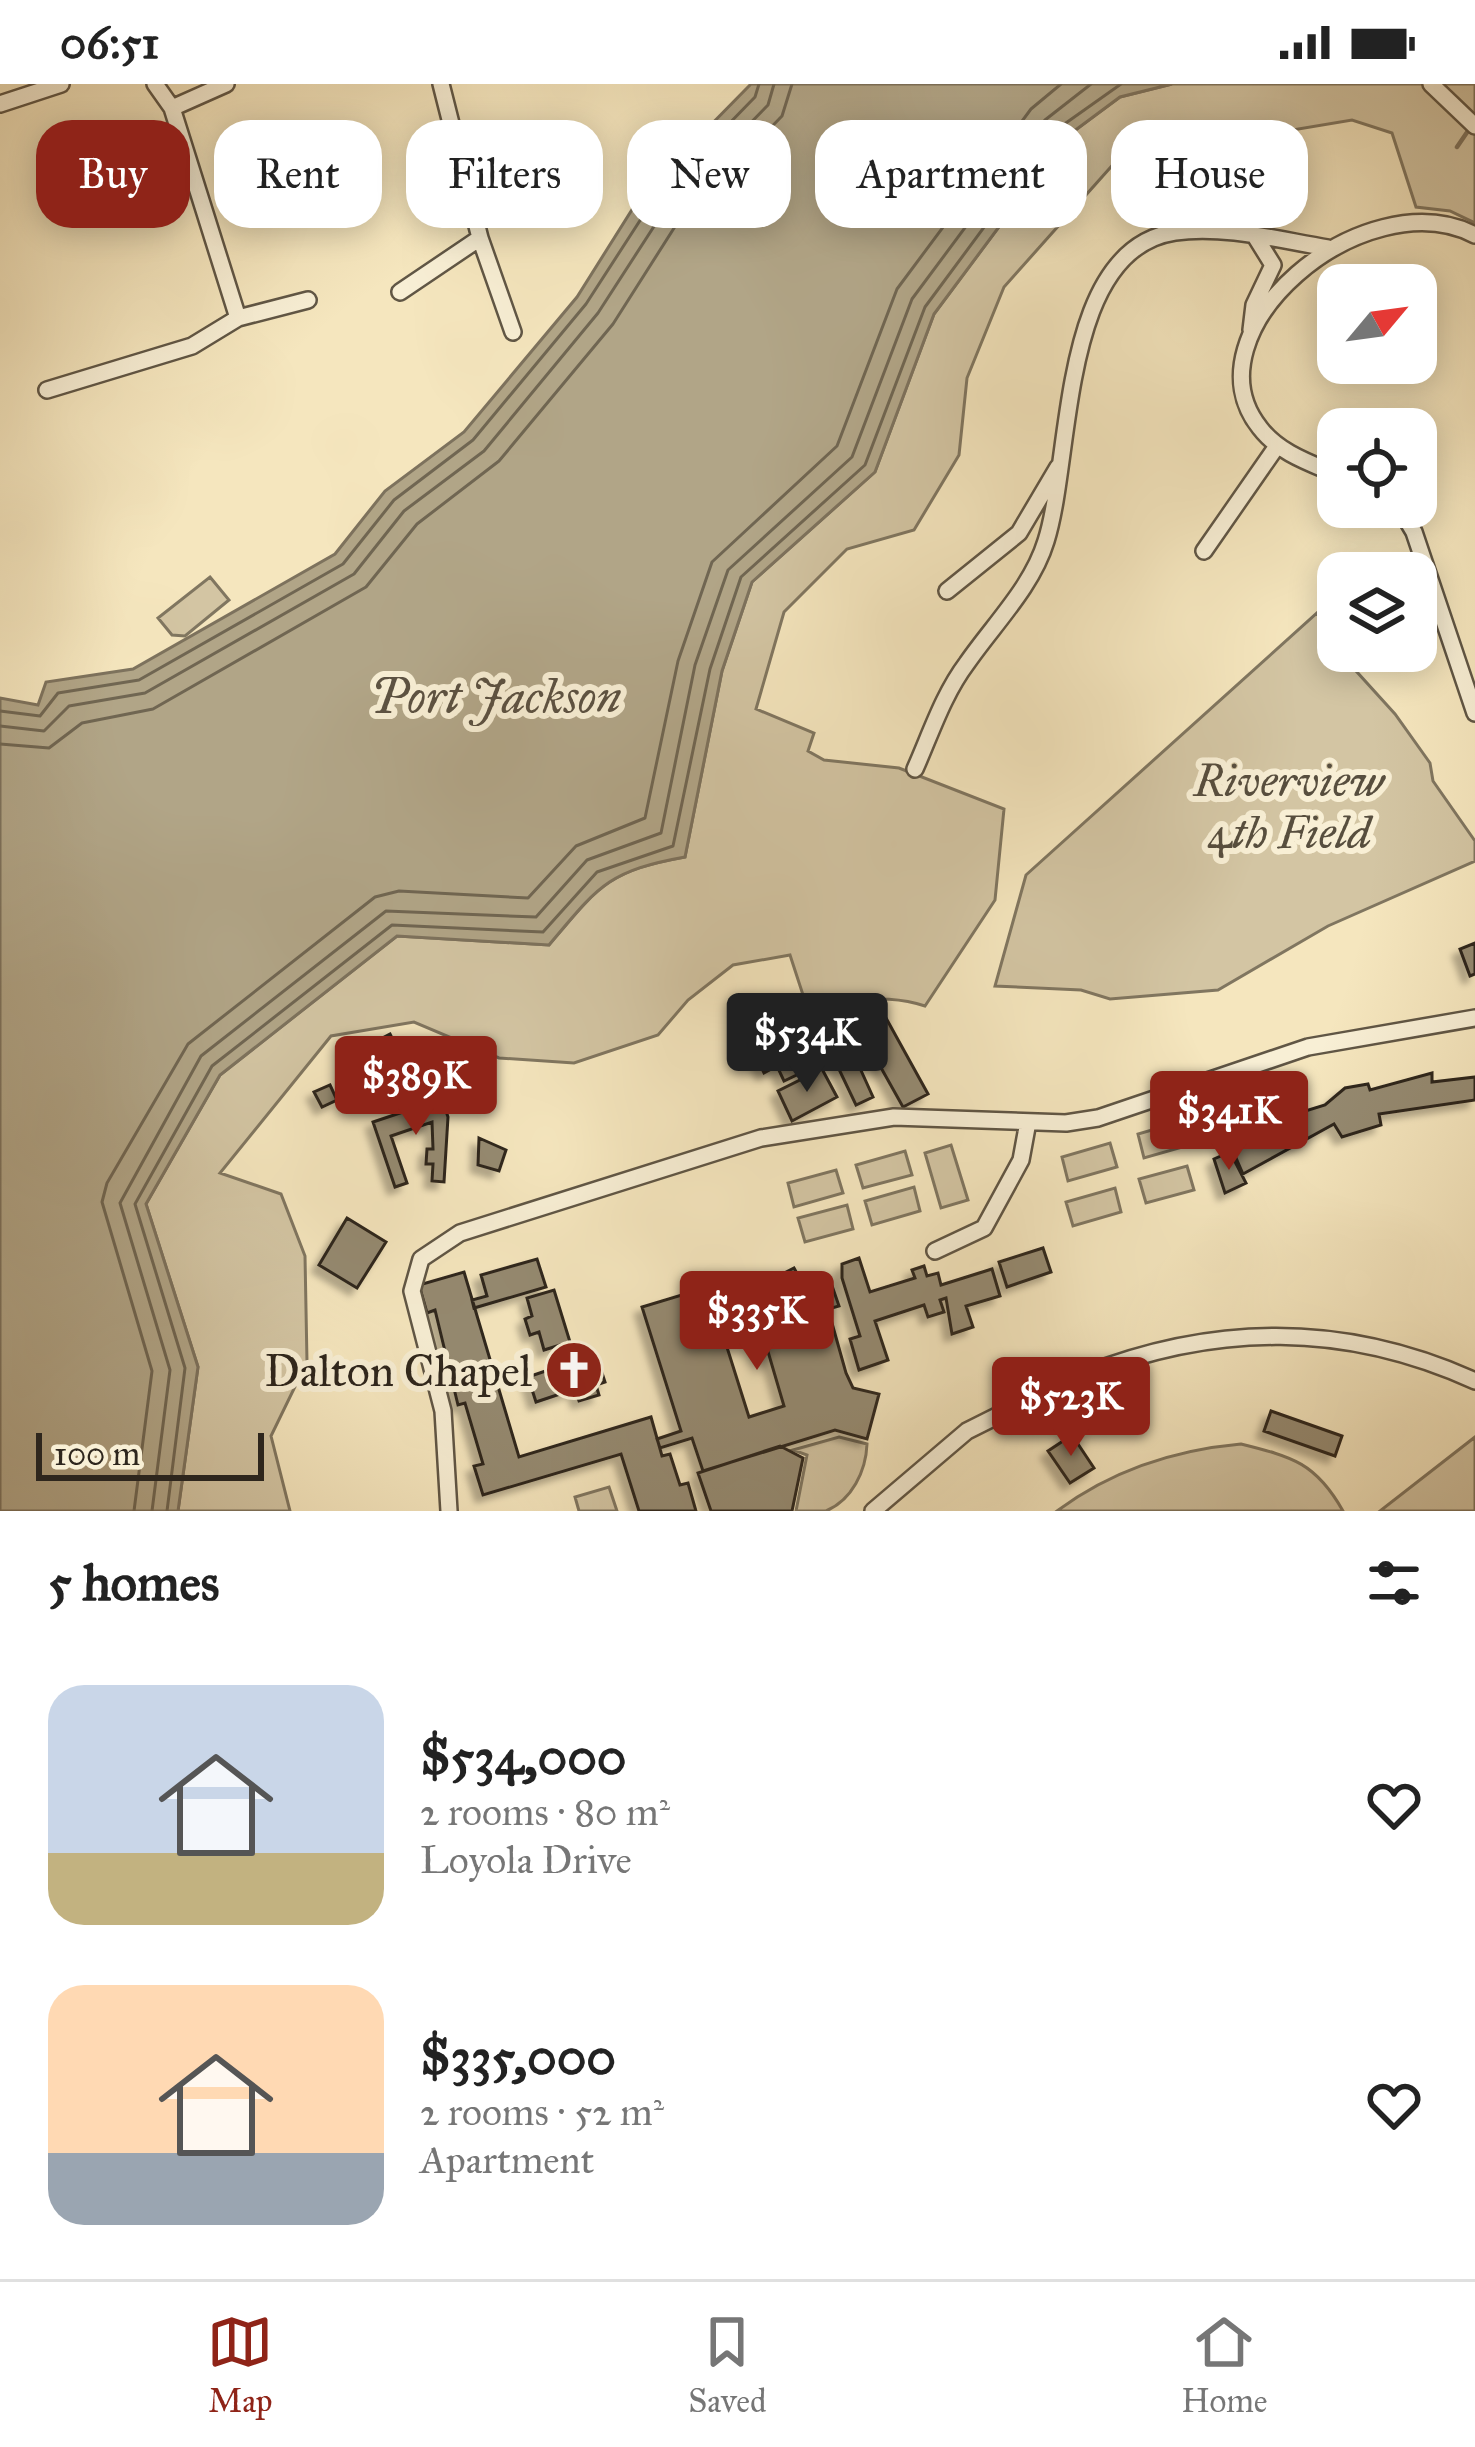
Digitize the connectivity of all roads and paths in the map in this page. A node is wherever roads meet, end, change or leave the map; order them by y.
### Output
1 (61, 84) edge
2 (155, 84) edge
3 (226, 84) edge
4 (441, 84) edge
5 (1431, 84) edge
6 (21, 90) edge
7 (0, 104) edge
8 (172, 108) junction
9 (1475, 126) edge
10 (1475, 235) edge
11 (1255, 236) junction
12 (480, 238) junction
13 (1328, 248) junction
14 (400, 292) dead end
15 (308, 300) dead end
16 (238, 318) junction
17 (513, 332) dead end
18 (1250, 339) junction
19 (46, 390) dead end
20 (1277, 446) junction
21 (1063, 459) junction
22 (1317, 465) edge
23 (1412, 528) edge
24 (1204, 551) dead end
25 (947, 591) dead end
26 (1475, 712) edge
27 (915, 769) dead end
28 (1475, 1018) edge
29 (1028, 1122) junction
30 (935, 1251) dead end
31 (1475, 1381) edge
32 (449, 1511) edge
33 (873, 1511) edge

1 - 6 street
2 - 8 street
3 - 8 street
4 - 12 street
5 - 9 street
6 - 7 street
8 - 16 street
10 - 13 street
11 - 13 street
11 - 18 street
11 - 21 street
12 - 14 street
12 - 17 street
13 - 18 street
15 - 16 street
16 - 19 street
18 - 20 street
20 - 22 street
20 - 24 street
21 - 25 street
21 - 27 street
23 - 26 street
28 - 29 street
29 - 30 street
29 - 32 street
31 - 33 street

